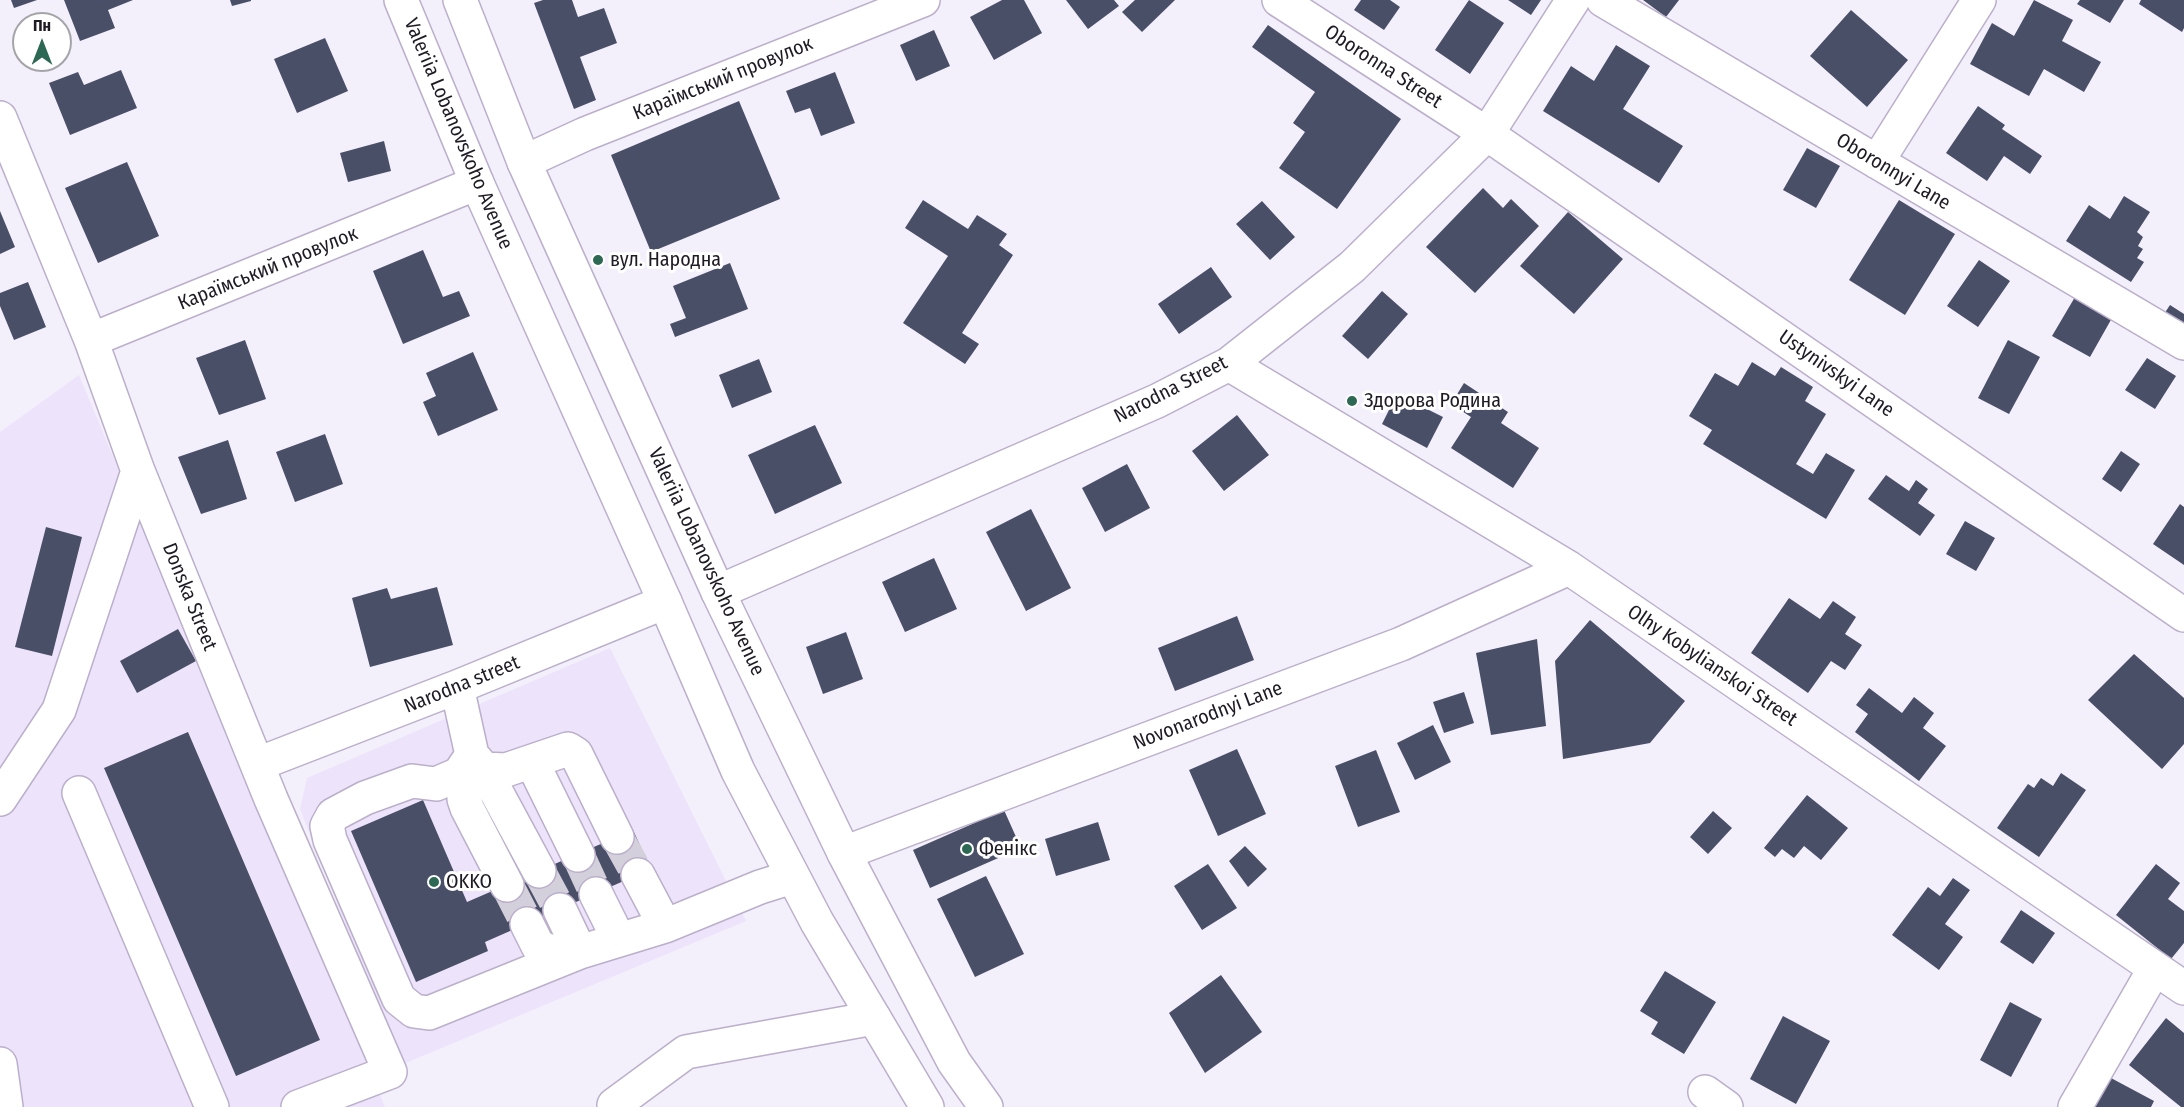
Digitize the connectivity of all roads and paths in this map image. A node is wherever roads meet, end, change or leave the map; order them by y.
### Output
1 (401, 0) edge
2 (460, 0) edge
3 (922, 0) edge
4 (1279, 0) edge
5 (1573, 0) edge
6 (1603, 0) edge
7 (1979, 0) edge
8 (0, 118) edge
9 (1487, 134) junction
10 (524, 162) junction
11 (1877, 162) junction
12 (477, 183) junction
13 (91, 340) junction
14 (2184, 344) edge
15 (1228, 364) junction
16 (138, 471) junction
17 (1569, 568) junction
18 (718, 592) junction
19 (665, 602) junction
20 (2184, 615) edge
21 (457, 687) junction
22 (478, 762) junction
23 (532, 762) junction
24 (258, 764) junction
25 (79, 793) dead end
26 (0, 799) edge
27 (617, 837) tunnel mouth
28 (844, 853) junction
29 (578, 855) tunnel mouth
30 (539, 871) tunnel mouth
31 (638, 875) tunnel mouth
32 (792, 877) junction
33 (507, 885) tunnel mouth
34 (597, 894) tunnel mouth
35 (560, 910) tunnel mouth
36 (527, 924) tunnel mouth
37 (665, 926) junction
38 (619, 940) junction
39 (580, 952) junction
40 (2155, 968) junction
41 (2184, 988) edge
42 (874, 1018) junction
43 (0, 1064) edge
44 (614, 1105) dead end
45 (6, 1107) edge
46 (212, 1107) edge
47 (298, 1107) edge
48 (927, 1107) edge
49 (986, 1107) edge
50 (2075, 1107) edge

1 - 12 street, Valeriia Lobanovskoho Avenue
2 - 10 street, Valeriia Lobanovskoho Avenue
3 - 10 street, Караїмський провулок
4 - 9 street, Oboronna Street
5 - 9 street, Narodna Street
6 - 11 street, Oboronnyi Lane
7 - 11 street
8 - 13 street, Donska Street
9 - 15 street, Narodna Street
9 - 20 street, Ustynivskyi Lane
10 - 18 street, Valeriia Lobanovskoho Avenue
11 - 14 street, Oboronnyi Lane
12 - 13 street, Караїмський провулок
12 - 19 street, Valeriia Lobanovskoho Avenue
13 - 16 street, Donska Street
15 - 17 street, Olhy Kobylianskoi Street
15 - 18 street, Narodna Street
16 - 24 street, Donska Street
16 - 26 street
17 - 28 street, Novonarodnyi Lane
17 - 40 street, Olhy Kobylianskoi Street
18 - 28 street, Valeriia Lobanovskoho Avenue
19 - 21 street, Narodna street
19 - 32 street, Valeriia Lobanovskoho Avenue
21 - 22 street
21 - 24 street, Narodna street
22 - 23 street
22 - 30 street
22 - 33 street
22 - 39 street
23 - 27 street
23 - 29 street
24 - 47 street, Donska Street
25 - 46 street
28 - 49 street, Valeriia Lobanovskoho Avenue
31 - 37 street
32 - 37 street
32 - 42 street, Valeriia Lobanovskoho Avenue
34 - 38 street
35 - 39 street
36 - 39 street
37 - 38 street
38 - 39 street
40 - 41 street, Olhy Kobylianskoi Street
40 - 50 street
42 - 44 street
42 - 48 street, Valeriia Lobanovskoho Avenue
43 - 45 street

